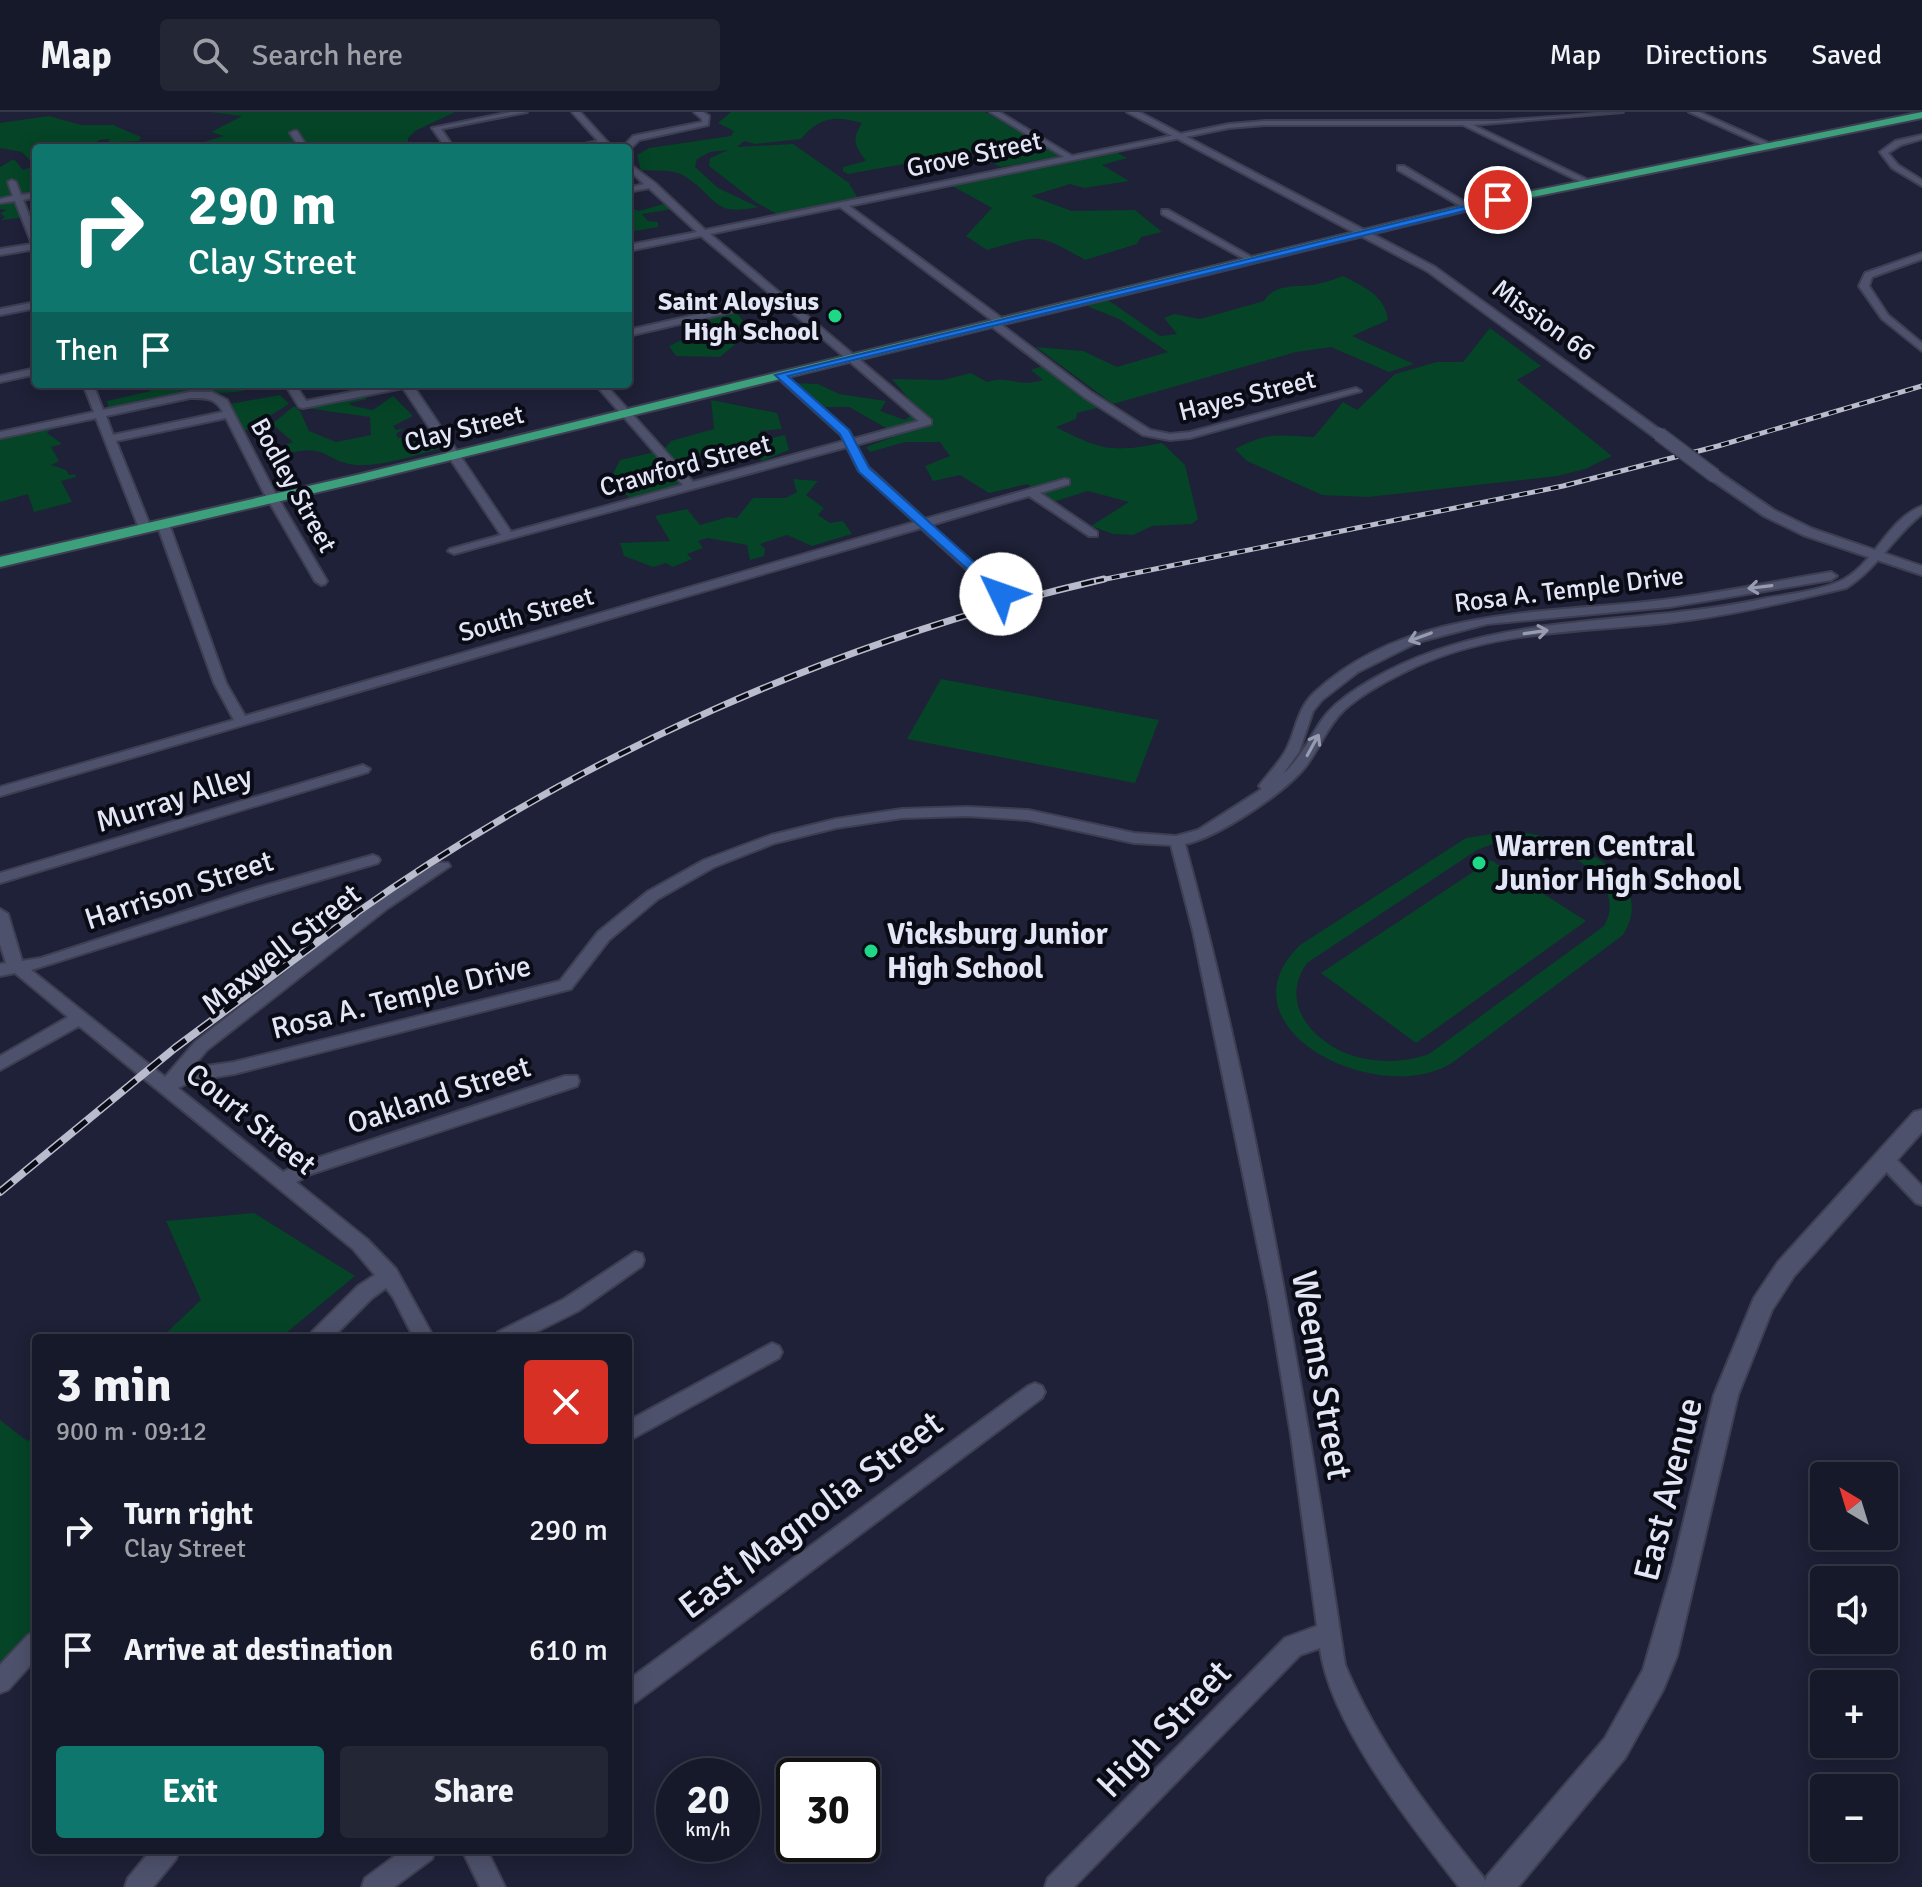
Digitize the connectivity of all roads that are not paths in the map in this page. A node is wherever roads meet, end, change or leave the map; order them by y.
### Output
1 (523, 112) edge
2 (576, 112) edge
3 (698, 112) edge
4 (1015, 112) edge
5 (1132, 112) edge
6 (1308, 112) edge
7 (1465, 112) edge
8 (1551, 112) edge
9 (1619, 112) edge
10 (1693, 112) edge
11 (997, 114) edge
12 (1241, 115) dead end
13 (1922, 115) edge
14 (1565, 119) junction
15 (1256, 123) junction
16 (1320, 123) junction
17 (1465, 123) junction
18 (1496, 123) junction
19 (294, 133) dead end
20 (1178, 135) junction
21 (1922, 137) edge
22 (301, 144) edge
23 (447, 144) edge
24 (605, 144) edge
25 (630, 144) edge
26 (1767, 144) junction
27 (1069, 157) junction
28 (632, 168) edge
29 (1401, 168) dead end
30 (12, 182) dead end
31 (1585, 182) junction
32 (1922, 184) edge
33 (652, 185) junction
34 (632, 189) edge
35 (32, 196) edge
36 (20, 198) junction
37 (0, 201) edge
38 (841, 204) junction
39 (1469, 207) junction
40 (1165, 212) dead end
41 (702, 232) junction
42 (32, 233) edge
43 (1365, 233) junction
44 (32, 246) edge
45 (632, 247) edge
46 (0, 252) edge
47 (1922, 256) edge
48 (1251, 259) junction
49 (782, 298) junction
50 (32, 306) edge
51 (0, 312) edge
52 (996, 322) junction
53 (632, 332) edge
54 (1922, 348) edge
55 (853, 357) junction
56 (32, 372) edge
57 (780, 375) junction
58 (0, 379) edge
59 (90, 388) edge
60 (292, 388) edge
61 (386, 388) edge
62 (409, 388) edge
63 (604, 388) edge
64 (1356, 391) dead end
65 (100, 413) junction
66 (626, 413) junction
67 (229, 414) junction
68 (0, 435) edge
69 (109, 439) junction
70 (851, 443) junction
71 (454, 455) junction
72 (1065, 482) dead end
73 (690, 486) junction
74 (1031, 492) junction
75 (274, 498) junction
76 (1922, 509) edge
77 (922, 523) junction
78 (163, 524) junction
79 (145, 528) junction
80 (1093, 534) dead end
81 (508, 536) junction
82 (454, 551) dead end
83 (1868, 560) junction
84 (0, 562) edge
85 (1922, 571) edge
86 (321, 581) dead end
87 (1001, 594) dead end
88 (242, 722) junction
89 (363, 769) dead end
90 (0, 792) edge
91 (1257, 796) junction
92 (1177, 841) junction
93 (373, 860) dead end
94 (443, 866) dead end
95 (0, 878) edge
96 (0, 914) edge
97 (18, 967) junction
98 (0, 970) edge
99 (80, 1018) junction
100 (0, 1064) edge
101 (571, 1081) dead end
102 (164, 1088) junction
103 (1922, 1118) edge
104 (1885, 1159) junction
105 (282, 1181) junction
106 (1922, 1198) edge
107 (635, 1260) dead end
108 (389, 1275) junction
109 (323, 1334) edge
110 (422, 1334) edge
111 (513, 1334) edge
112 (772, 1352) dead end
113 (1035, 1392) dead end
114 (632, 1430) edge
115 (1330, 1633) junction
116 (32, 1647) edge
117 (0, 1682) edge
118 (632, 1691) edge
119 (164, 1854) edge
120 (418, 1854) edge
121 (476, 1854) edge
122 (137, 1887) edge
123 (374, 1887) edge
124 (493, 1887) edge
125 (1057, 1887) edge
126 (1475, 1887) edge
127 (1498, 1887) edge

1 - 23 street
2 - 24 street
3 - 25 street
4 - 11 street
5 - 20 street, Mission 66
6 - 16 street
7 - 18 street
8 - 14 street
9 - 14 street, Grove Street
10 - 26 street
11 - 27 street
12 - 15 street
13 - 26 main road, Clay Street
14 - 18 street, Grove Street
15 - 16 street, Grove Street
15 - 20 street, Grove Street
16 - 17 street, Grove Street
17 - 18 street, Grove Street
17 - 31 street
19 - 22 street
20 - 27 street, Grove Street
20 - 43 street, Mission 66
21 - 32 street
26 - 31 main road, Clay Street
27 - 38 street, Grove Street
28 - 33 street
29 - 39 street
30 - 36 street
31 - 39 main road, Clay Street
33 - 34 street
33 - 41 street
35 - 36 street
36 - 37 street
36 - 42 street
38 - 41 street, Grove Street
38 - 52 street, Hayes Street
39 - 43 main road, Clay Street
40 - 48 street
41 - 45 street, Grove Street
41 - 49 street
43 - 48 main road, Clay Street
43 - 83 street, Mission 66, bridge
44 - 46 street
47 - 54 street
48 - 52 main road, Clay Street
49 - 53 street
49 - 55 street
50 - 51 street
52 - 55 main road, Clay Street
52 - 64 street, Hayes Street
55 - 57 main road, Clay Street
55 - 70 street, Crawford Street
56 - 58 street
57 - 66 main road, Clay Street
57 - 70 street
59 - 65 street
60 - 61 street
62 - 71 street
63 - 66 street
65 - 67 street, Bodley Street
65 - 68 street, Bodley Street
65 - 69 street
66 - 71 main road, Clay Street
66 - 73 street
67 - 69 street
67 - 75 street, Bodley Street
69 - 79 street
70 - 73 street, Crawford Street
70 - 77 street
71 - 75 main road, Clay Street
71 - 81 street
72 - 74 street, South Street
73 - 81 street, Crawford Street
74 - 77 street, South Street
74 - 80 street
75 - 78 main road, Clay Street
75 - 86 street, Bodley Street
76 - 83 street
77 - 87 street
77 - 88 street, South Street
78 - 79 main road, Clay Street
78 - 88 street
79 - 84 main road, Clay Street
81 - 82 street, Crawford Street
83 - 85 street, Mission 66
91 -> 83 street, Rosa A. Temple Drive
83 -> 91 street, Rosa A. Temple Drive
88 - 90 street, South Street
89 - 95 street, Murray Alley
91 - 92 street, Rosa A. Temple Drive
92 - 102 street, Rosa A. Temple Drive
92 - 115 street, Weems Street
93 - 97 street, Harrison Street
94 - 102 street, Maxwell Street
96 - 97 street
97 - 98 street, Harrison Street
97 - 99 street, Court Street
99 - 100 street
99 - 102 street, Court Street
101 - 105 street, Oakland Street
102 - 105 street, Court Street
103 - 104 street, East Avenue
104 - 106 street
104 - 127 street, East Avenue
105 - 108 street, Court Street
107 - 111 street
108 - 109 street
108 - 110 street, Court Street
112 - 114 street
113 - 118 street, East Magnolia Street
115 - 125 street, High Street
115 - 126 street, Weems Street
116 - 117 street
119 - 122 street
120 - 123 street
121 - 124 street

